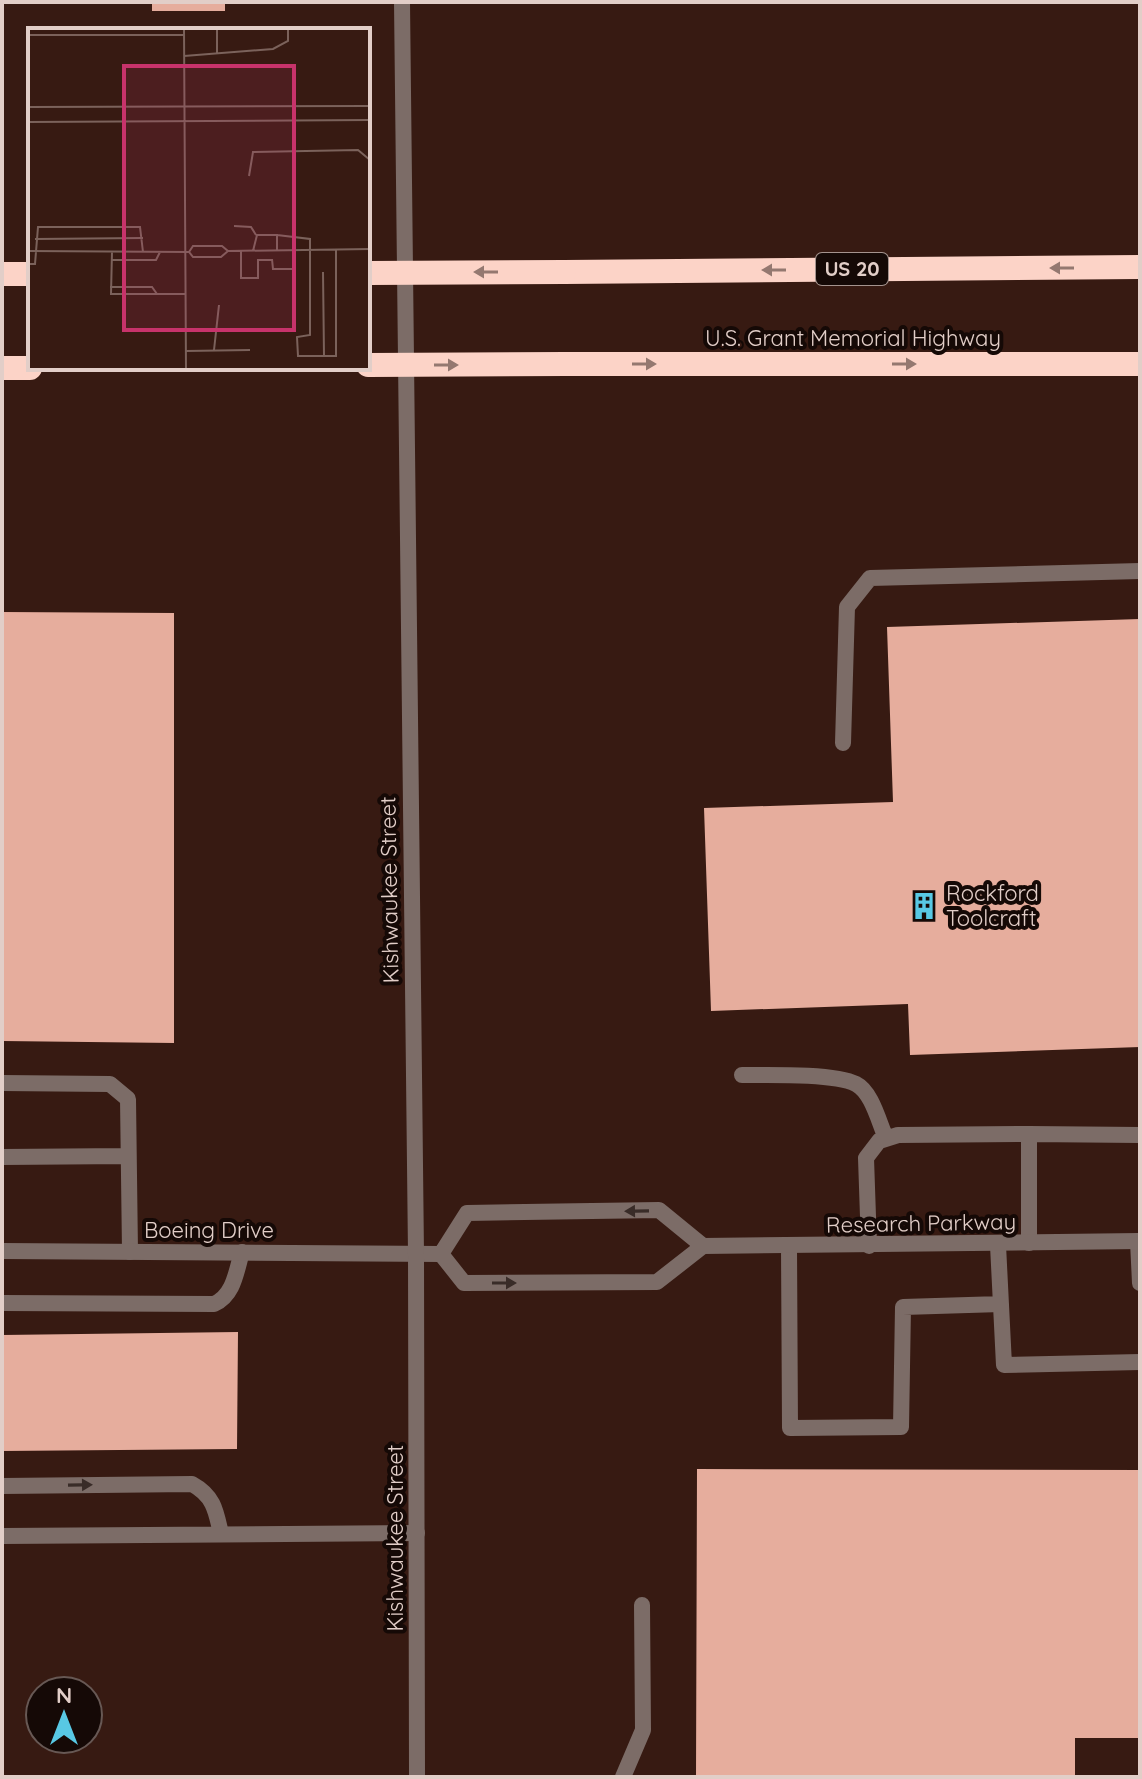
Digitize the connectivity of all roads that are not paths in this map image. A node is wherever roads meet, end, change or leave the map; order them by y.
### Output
1 (402, 2) edge
2 (1140, 267) edge
3 (370, 273) edge
4 (2, 274) edge
5 (28, 274) edge
6 (1140, 364) edge
7 (370, 365) edge
8 (2, 368) edge
9 (28, 368) edge
10 (1140, 571) edge
11 (843, 743) dead end
12 (742, 1075) dead end
13 (2, 1083) edge
14 (1029, 1134) junction
15 (1140, 1135) edge
16 (886, 1138) junction
17 (128, 1156) junction
18 (2, 1157) edge
19 (1139, 1241) edge
20 (1029, 1243) junction
21 (998, 1245) junction
22 (703, 1246) junction
23 (869, 1246) junction
24 (789, 1247) junction
25 (2, 1251) edge
26 (130, 1252) junction
27 (242, 1252) junction
28 (416, 1254) junction
29 (441, 1254) junction
30 (1140, 1283) edge
31 (2, 1303) edge
32 (1001, 1304) junction
33 (1140, 1362) edge
34 (2, 1486) edge
35 (417, 1533) junction
36 (221, 1534) junction
37 (2, 1536) edge
38 (642, 1605) dead end
39 (417, 1777) edge
40 (623, 1777) edge

1 - 28 street, Kishwaukee Street
2 -> 3 highway, US 20, bridge
4 - 5 highway
7 -> 6 highway, U.S. Grant Memorial Highway, bridge
8 - 9 highway
10 - 11 street
12 - 16 street
13 - 17 street
14 - 15 street
14 - 16 street
14 - 20 street
16 - 23 street
17 - 18 street
17 - 26 street
19 - 20 street, Research Parkway
19 - 30 street
20 - 21 street, Research Parkway
21 - 23 street, Research Parkway
21 - 32 street
22 - 24 street, Research Parkway
29 -> 22 street
22 -> 29 street
23 - 24 street, Research Parkway
24 - 32 street
25 - 26 street, Boeing Drive
26 - 27 street, Boeing Drive
27 - 28 street, Boeing Drive
27 - 31 street
28 - 29 street
28 - 35 street, Kishwaukee Street
32 - 33 street
34 -> 36 street
35 - 36 street
35 - 39 street, Kishwaukee Street
36 - 37 street
38 - 40 street

